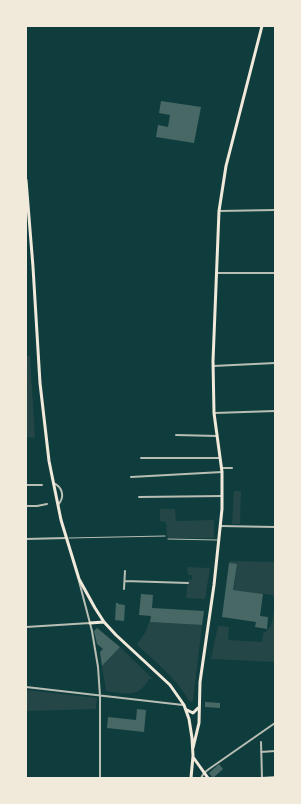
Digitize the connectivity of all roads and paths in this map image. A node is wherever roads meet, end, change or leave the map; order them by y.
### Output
1 (262, 26) edge
2 (26, 180) edge
3 (275, 210) edge
4 (219, 211) junction
5 (216, 273) junction
6 (275, 273) edge
7 (275, 363) edge
8 (213, 366) junction
9 (275, 411) edge
10 (214, 413) junction
11 (176, 435) dead end
12 (217, 436) junction
13 (141, 458) dead end
14 (220, 458) junction
15 (232, 468) dead end
16 (222, 470) junction
17 (131, 477) dead end
18 (52, 483) junction
19 (26, 485) edge
20 (42, 485) dead end
21 (222, 496) junction
22 (139, 497) dead end
23 (47, 504) dead end
24 (26, 506) edge
25 (57, 506) junction
26 (220, 526) junction
27 (275, 527) edge
28 (165, 536) dead end
29 (66, 538) junction
30 (168, 538) dead end
31 (26, 539) edge
32 (219, 540) junction
33 (125, 571) dead end
34 (79, 579) junction
35 (125, 581) junction
36 (188, 583) dead end
37 (124, 589) dead end
38 (104, 622) junction
39 (90, 623) junction
40 (26, 627) edge
41 (26, 687) edge
42 (100, 696) junction
43 (184, 705) junction
44 (199, 707) junction
45 (186, 709) junction
46 (275, 723) edge
47 (261, 742) dead end
48 (193, 748) junction
49 (275, 751) edge
50 (261, 752) junction
51 (193, 756) junction
52 (204, 773) junction
53 (275, 777) edge
54 (100, 778) edge
55 (191, 778) edge
56 (201, 778) edge
57 (208, 778) edge
58 (262, 778) edge

1 - 4 main road
2 - 18 main road
3 - 4 street
4 - 5 main road
5 - 6 street
5 - 8 main road
7 - 8 street
8 - 10 main road
9 - 10 street
10 - 12 main road
11 - 12 street
12 - 14 main road
13 - 14 street
14 - 16 main road
15 - 16 street
16 - 17 street
16 - 21 main road
18 - 25 main road
18 - 25 street
19 - 20 street
21 - 22 street
21 - 26 main road
23 - 24 street
25 - 29 main road
26 - 27 street
26 - 32 main road
28 - 29 lane
29 - 31 street
29 - 34 main road
30 - 32 lane
32 - 44 main road
33 - 35 street
34 - 38 main road
34 - 39 street
35 - 36 street
35 - 37 street
38 - 39 main road
38 - 43 main road
39 - 40 street
39 - 42 street
41 - 42 street
42 - 43 street
42 - 54 street
43 - 45 main road
44 - 45 main road
44 - 48 main road
45 - 48 main road
46 - 52 street
47 - 50 street
48 - 51 main road
49 - 50 street
50 - 58 street
51 - 52 main road
51 - 55 main road
52 - 56 street
52 - 57 main road
53 - 58 street

